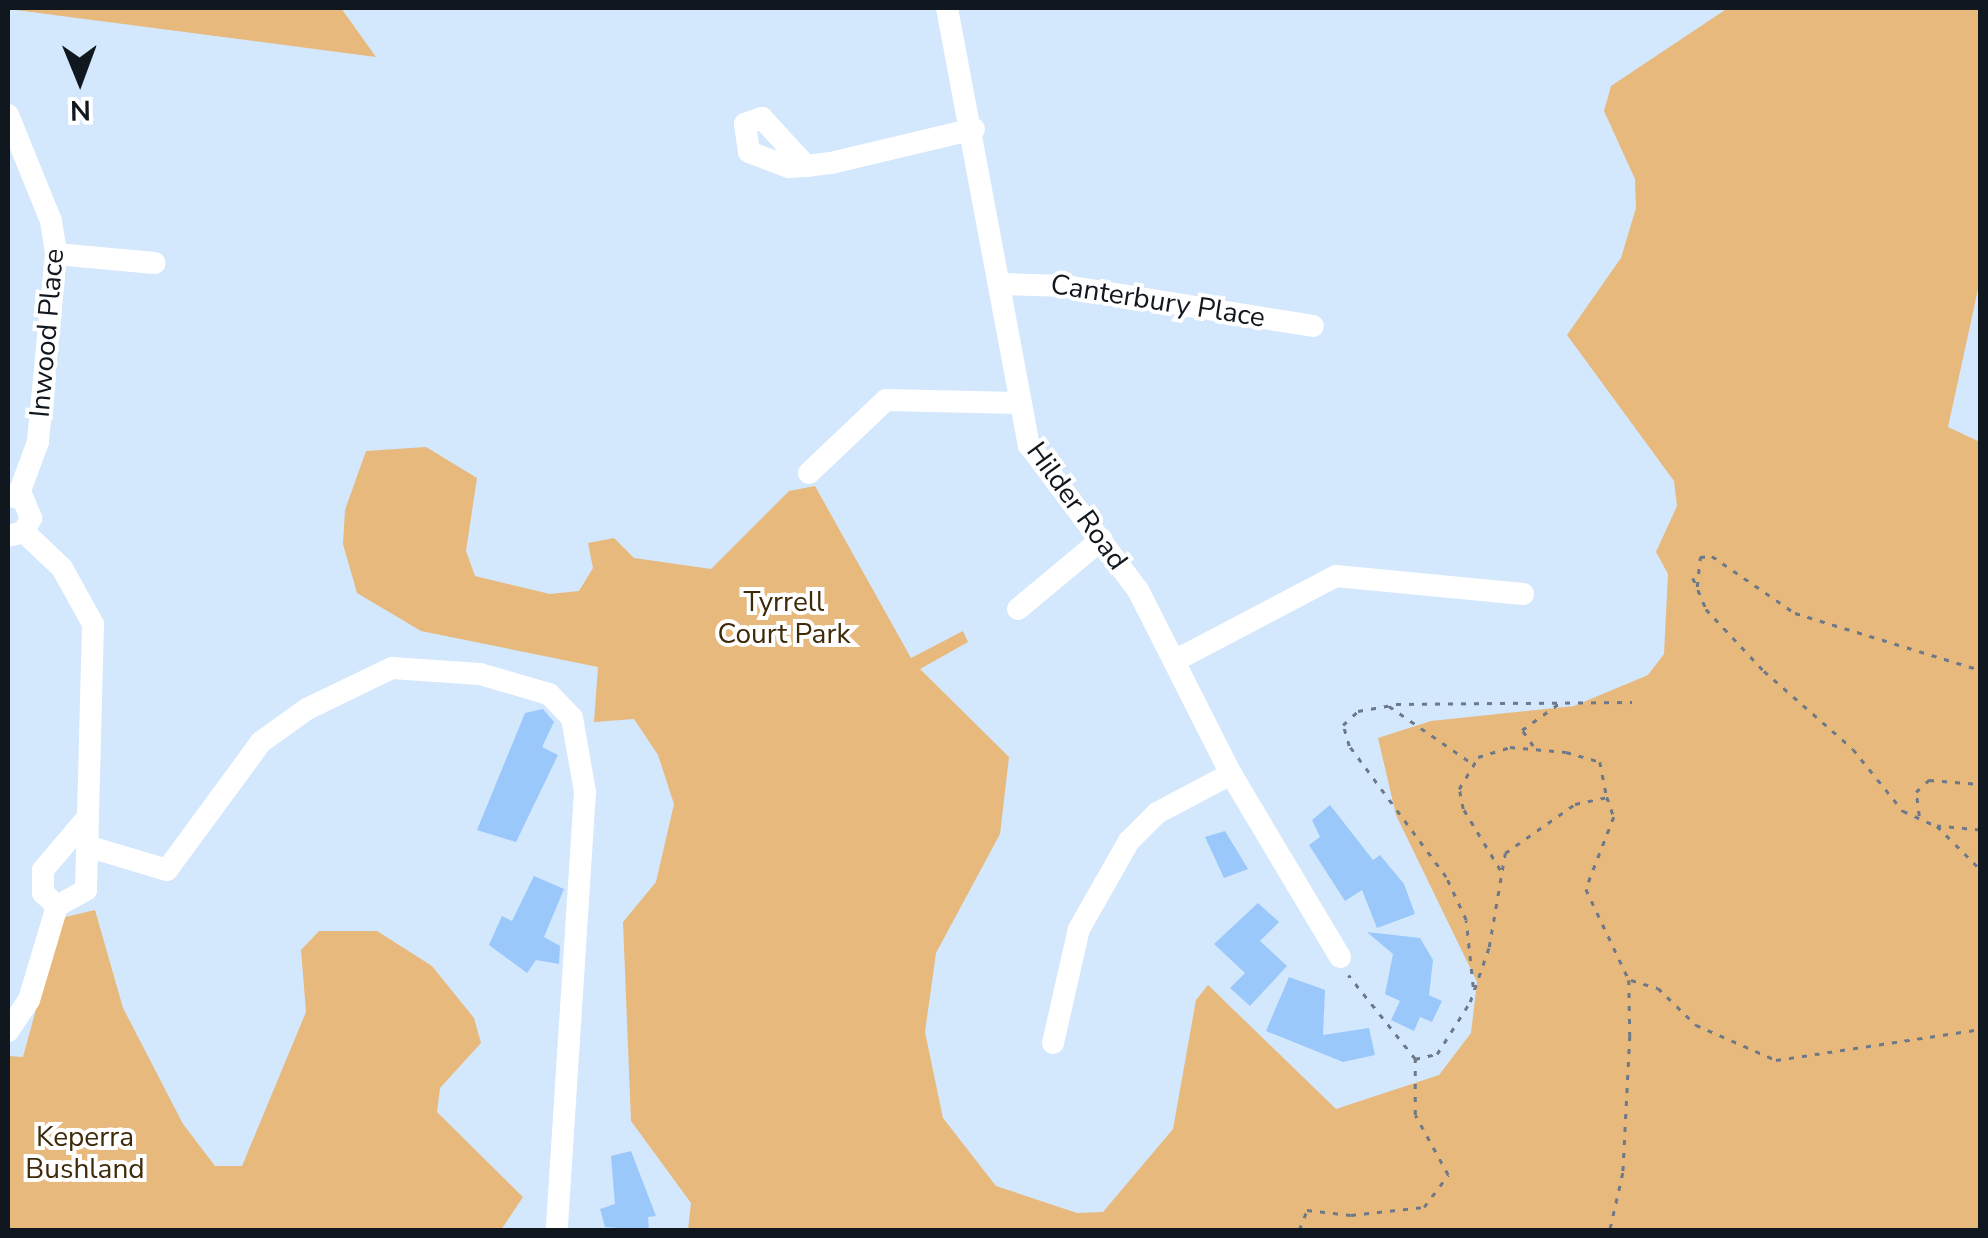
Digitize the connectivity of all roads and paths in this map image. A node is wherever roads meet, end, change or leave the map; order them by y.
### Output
1 (947, 8) edge
2 (8, 115) edge
3 (974, 129) junction
4 (806, 166) dead end
5 (56, 254) junction
6 (154, 262) dead end
7 (1002, 284) junction
8 (1313, 326) dead end
9 (1018, 403) junction
10 (810, 473) dead end
11 (12, 496) edge
12 (16, 534) edge
13 (1102, 539) junction
14 (1692, 578) dead end
15 (1697, 589) junction
16 (1523, 594) dead end
17 (1018, 609) dead end
18 (1178, 659) junction
19 (1980, 670) edge
20 (1562, 702) junction
21 (1632, 702) dead end
22 (1388, 705) junction
23 (1534, 748) junction
24 (1474, 764) junction
25 (1231, 774) junction
26 (1980, 784) edge
27 (1607, 796) junction
28 (88, 818) junction
29 (1920, 819) junction
30 (1936, 826) junction
31 (1980, 830) edge
32 (90, 847) junction
33 (1980, 869) edge
34 (1500, 871) junction
35 (57, 906) junction
36 (1340, 957) joint
37 (1629, 980) junction
38 (1473, 993) junction
39 (1980, 1028) edge
40 (8, 1031) edge
41 (1054, 1043) dead end
42 (1416, 1059) junction
43 (558, 1230) edge
44 (1299, 1230) edge
45 (1610, 1230) edge

1 - 3 street, Hilder Road
2 - 5 street, Inwood Place
3 - 4 street
3 - 7 street, Hilder Road
5 - 6 street
5 - 11 street, Inwood Place
7 - 8 street, Canterbury Place
7 - 9 street, Hilder Road
9 - 10 street
9 - 13 street, Hilder Road
11 - 12 street
12 - 28 street
13 - 17 street
13 - 18 street, Hilder Road
14 - 15 path
15 - 19 path
15 - 29 path
16 - 18 street
18 - 25 street, Hilder Road
20 - 21 path
20 - 22 path
20 - 23 path
22 - 24 path
22 - 38 path
23 - 24 path
23 - 27 path
24 - 34 path
25 - 36 street, Hilder Road
25 - 41 street
26 - 29 path
27 - 34 path
27 - 37 path
28 - 32 street
28 - 35 street
29 - 30 path
30 - 31 path
30 - 33 path
32 - 35 street
32 - 43 street
34 - 38 path
35 - 40 street
36 - 42 path
37 - 39 path
37 - 45 path
38 - 42 path
42 - 44 path

